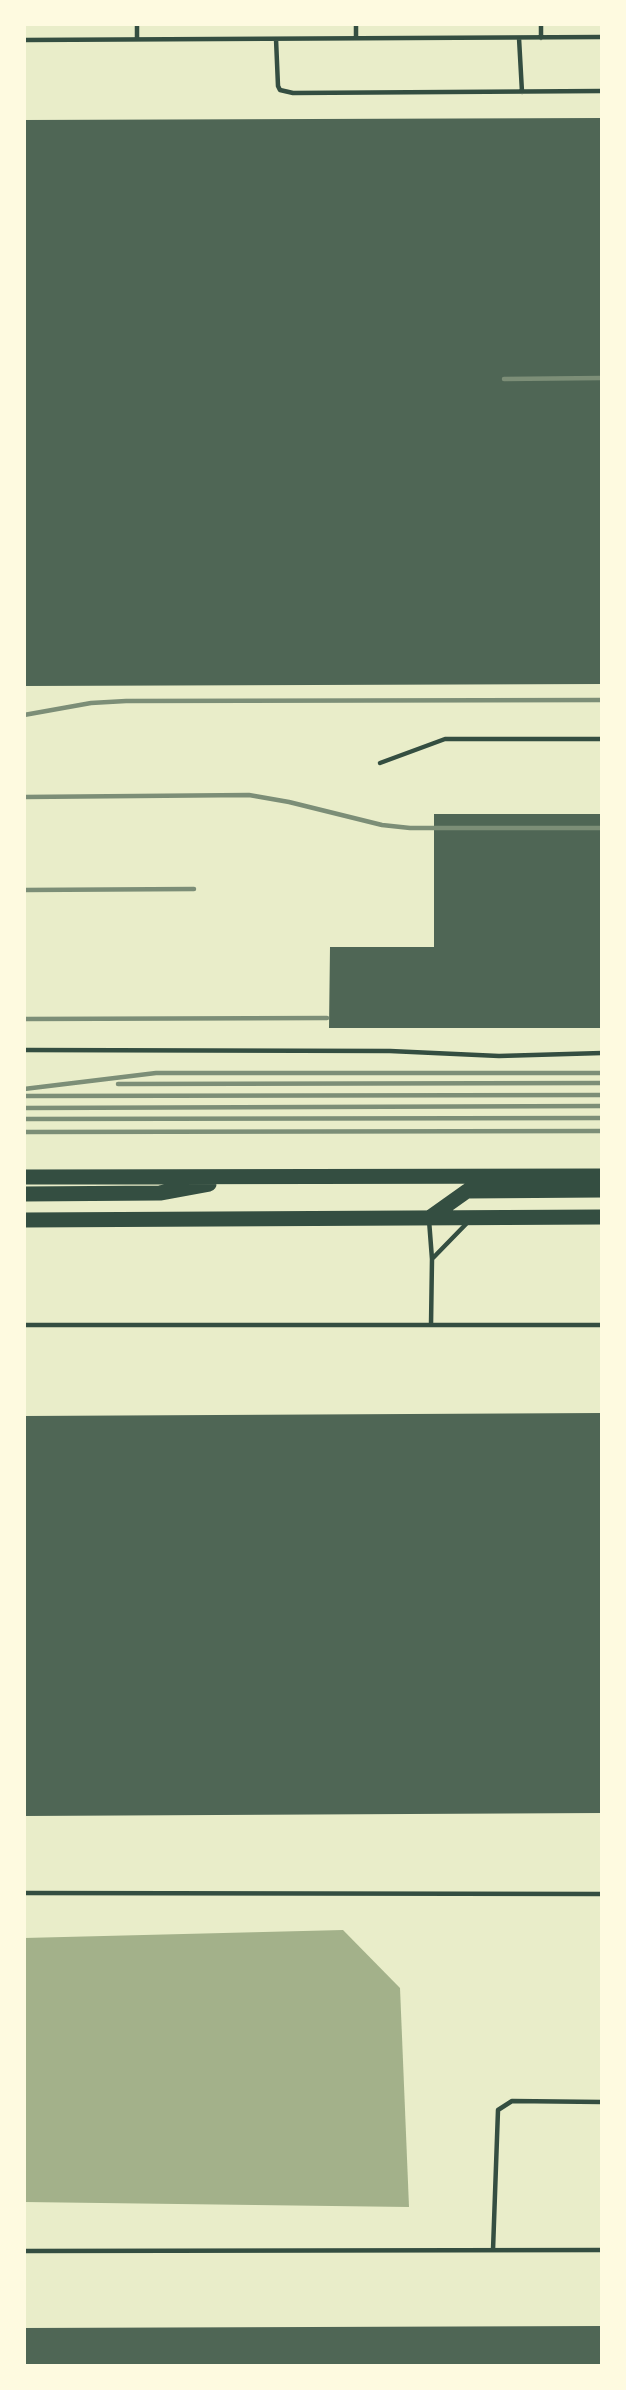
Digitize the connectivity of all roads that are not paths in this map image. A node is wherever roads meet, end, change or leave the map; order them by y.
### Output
1 (137, 24) edge
2 (356, 24) edge
3 (541, 24) edge
4 (602, 37) edge
5 (356, 38) junction
6 (519, 38) junction
7 (541, 38) junction
8 (137, 39) junction
9 (276, 39) junction
10 (24, 40) edge
11 (602, 91) edge
12 (522, 92) junction
13 (602, 739) edge
14 (380, 762) dead end
15 (24, 1050) edge
16 (602, 1053) edge
17 (602, 1176) edge
18 (244, 1177) junction
19 (24, 1178) edge
20 (602, 1190) edge
21 (24, 1194) edge
22 (472, 1217) junction
23 (602, 1217) edge
24 (429, 1218) junction
25 (24, 1220) edge
26 (432, 1259) junction
27 (24, 1325) edge
28 (431, 1325) junction
29 (602, 1325) edge
30 (24, 1893) edge
31 (602, 1894) edge
32 (602, 2102) edge
33 (493, 2250) junction
34 (602, 2250) edge
35 (24, 2251) edge

1 - 8 lane
2 - 5 lane
3 - 7 lane
4 - 7 lane
5 - 6 lane
5 - 9 lane
6 - 7 lane
6 - 12 lane
8 - 9 lane
8 - 10 lane
9 - 12 lane
11 - 12 lane
13 - 14 lane
15 - 16 lane
17 - 18 main road
18 - 19 main road
18 - 21 main road
20 - 24 main road
22 - 23 main road
22 - 24 main road
22 - 26 lane
24 - 25 main road
24 - 26 lane
26 - 28 lane
27 - 28 lane
28 - 29 lane
30 - 31 lane
32 - 33 lane
33 - 34 lane
33 - 35 lane

